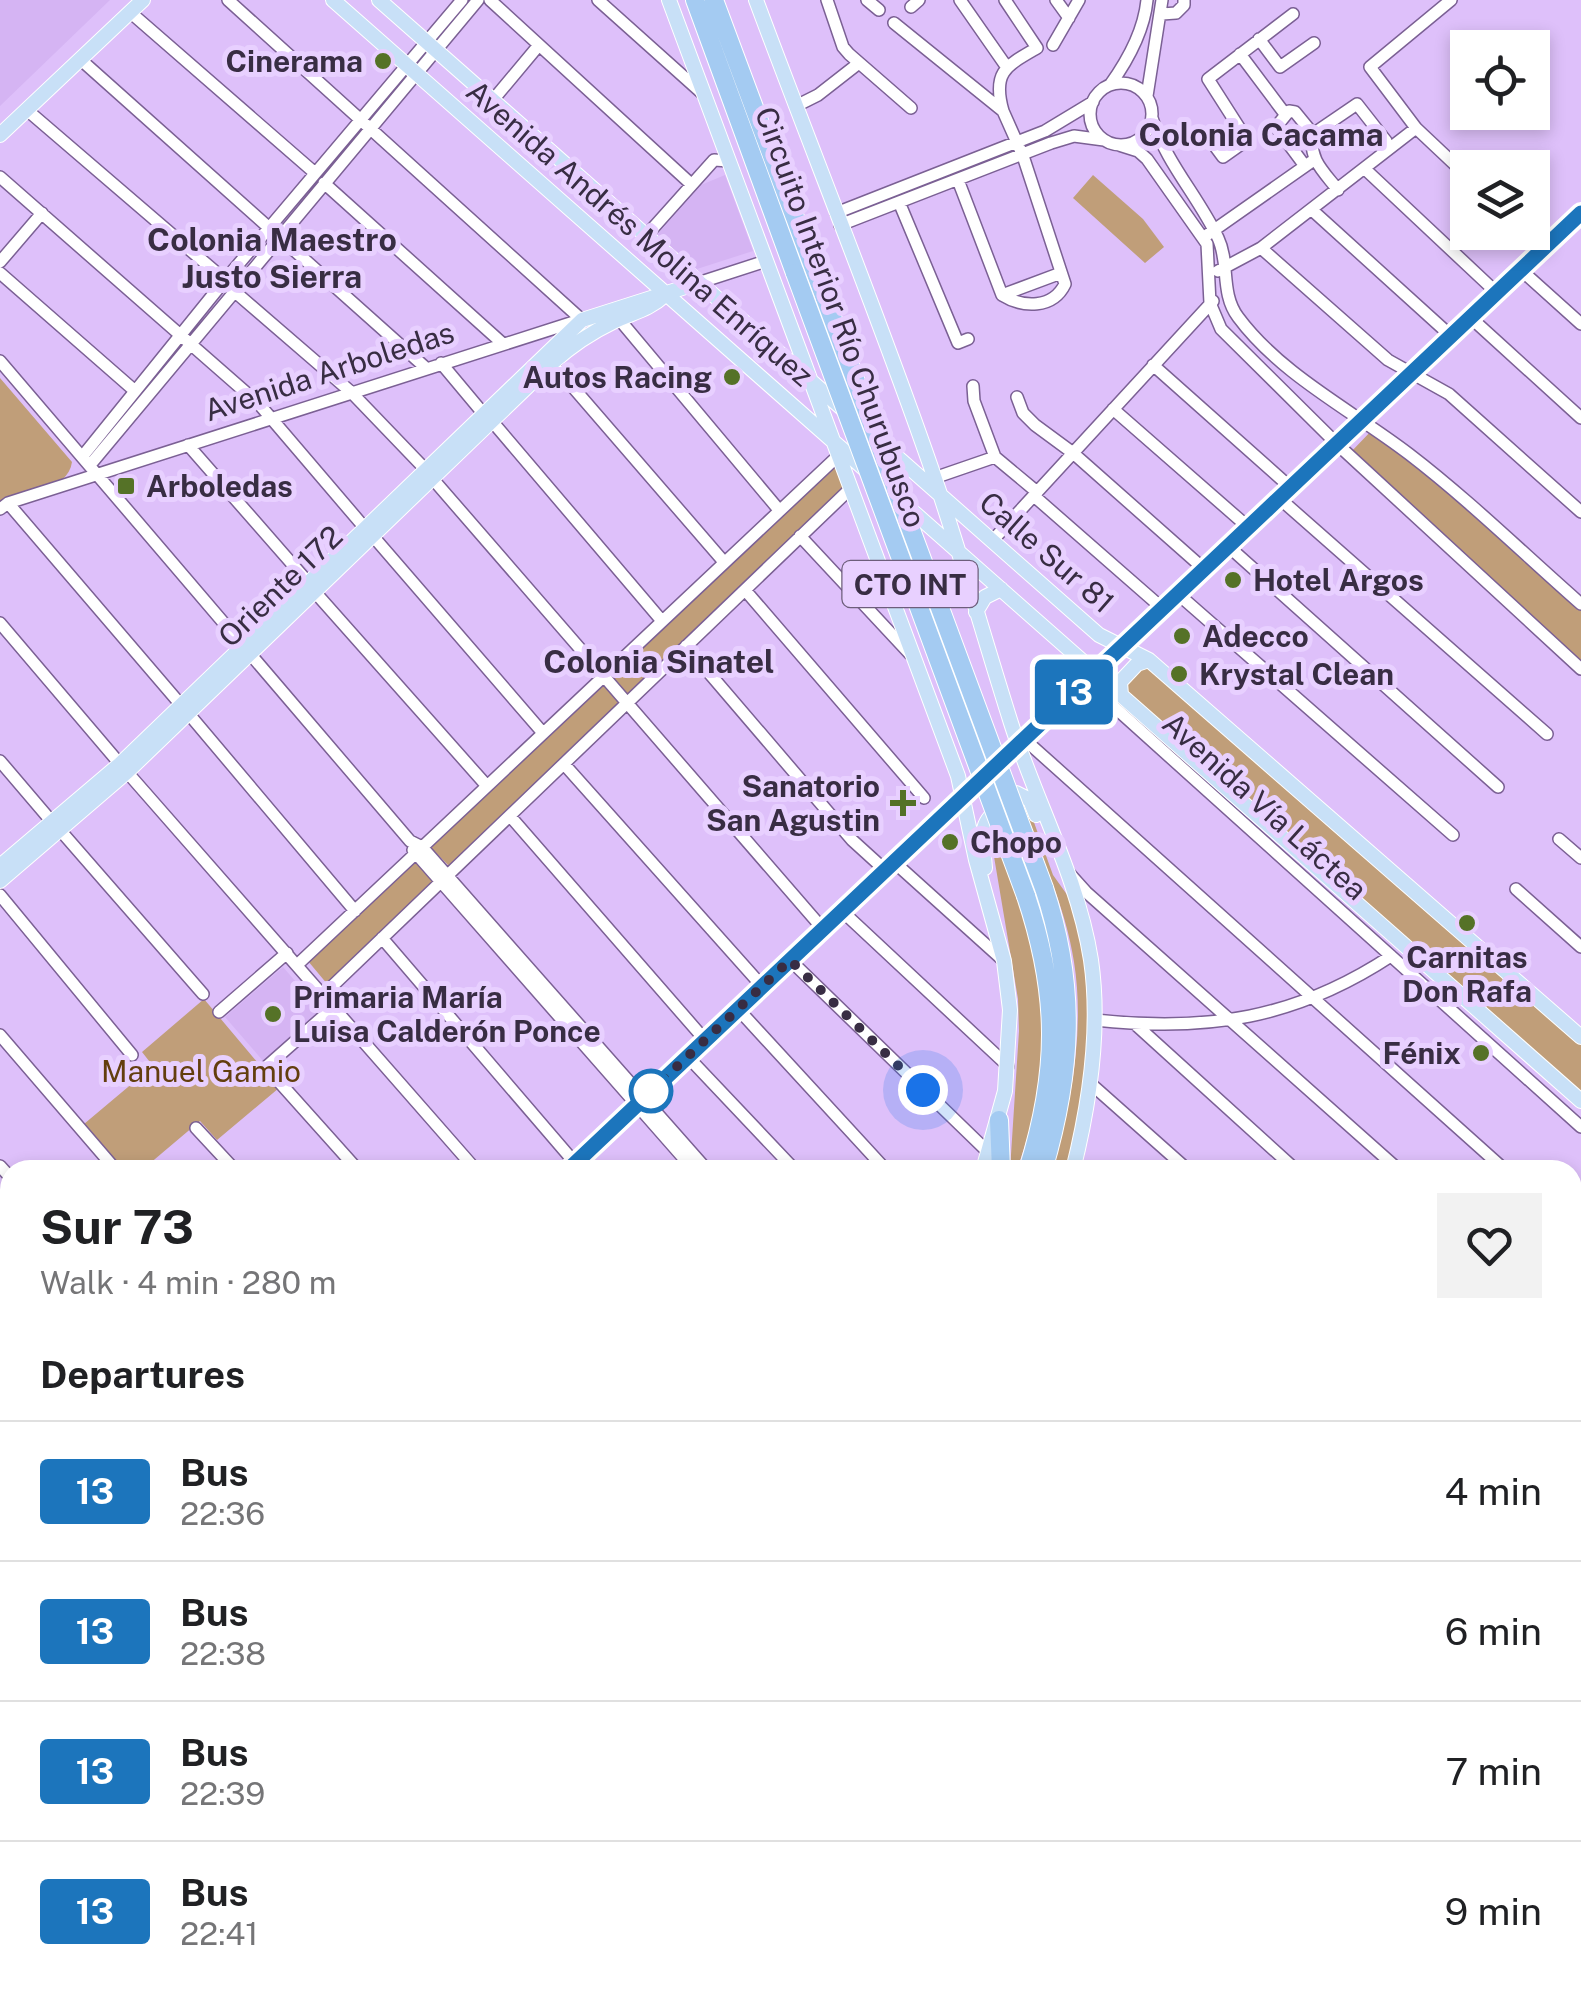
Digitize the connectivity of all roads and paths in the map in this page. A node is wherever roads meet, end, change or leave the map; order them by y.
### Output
1 (142, 0) edge
2 (228, 0) edge
3 (333, 0) edge
4 (379, 0) edge
5 (462, 0) edge
6 (478, 0) edge
7 (490, 0) edge
8 (598, 0) edge
9 (669, 0) edge
10 (695, 0) edge
11 (718, 0) edge
12 (756, 0) edge
13 (827, 0) edge
14 (867, 0) edge
15 (960, 0) edge
16 (1005, 0) edge
17 (1056, 0) edge
18 (1079, 0) edge
19 (1147, 0) edge
20 (1184, 0) edge
21 (1451, 0) edge
22 (1162, 7) edge
23 (879, 10) dead end
24 (130, 12) junction
25 (1293, 14) dead end
26 (1069, 18) junction
27 (894, 23) dead end
28 (1259, 39) junction
29 (1314, 43) dead end
30 (539, 45) junction
31 (1054, 45) dead end
32 (431, 47) junction
33 (1240, 54) junction
34 (80, 59) junction
35 (859, 64) junction
36 (1006, 66) junction
37 (412, 69) junction
38 (1110, 85) junction
39 (704, 96) junction
40 (1147, 96) junction
41 (493, 100) junction
42 (1093, 102) junction
43 (796, 106) junction
44 (911, 108) dead end
45 (27, 110) junction
46 (1003, 112) junction
47 (1285, 114) junction
48 (1152, 118) junction
49 (365, 125) junction
50 (1416, 128) junction
51 (1206, 134) dead end
52 (1313, 134) junction
53 (0, 135) edge
54 (1104, 140) junction
55 (1386, 141) dead end
56 (1119, 145) junction
57 (1020, 150) junction
58 (1450, 160) edge
59 (729, 161) junction
60 (1310, 163) junction
61 (1366, 170) junction
62 (0, 177) edge
63 (320, 178) junction
64 (958, 180) junction
65 (691, 184) junction
66 (1338, 190) junction
67 (899, 202) junction
68 (1312, 210) junction
69 (42, 213) junction
70 (838, 219) junction
71 (1579, 220) edge
72 (274, 231) junction
73 (1209, 234) junction
74 (645, 237) junction
75 (1550, 243) edge
76 (1262, 248) junction
77 (1542, 250) edge
78 (766, 261) junction
79 (0, 262) edge
80 (1224, 268) junction
81 (1521, 270) junction
82 (0, 273) edge
83 (1062, 273) junction
84 (1210, 274) junction
85 (698, 283) junction
86 (229, 286) junction
87 (1227, 292) junction
88 (1497, 292) junction
89 (667, 294) junction
90 (1002, 295) junction
91 (1210, 303) junction
92 (1470, 317) junction
93 (620, 319) junction
94 (582, 320) junction
95 (1581, 324) edge
96 (597, 330) joint
97 (1451, 336) junction
98 (968, 339) dead end
99 (184, 340) junction
100 (502, 343) junction
101 (0, 361) edge
102 (552, 363) junction
103 (440, 364) junction
104 (1153, 365) junction
105 (426, 368) junction
106 (1412, 372) junction
107 (812, 383) junction
108 (973, 386) dead end
109 (136, 391) junction
110 (351, 392) junction
111 (1017, 397) dead end
112 (1112, 409) junction
113 (487, 416) junction
114 (272, 418) junction
115 (1363, 418) junction
116 (1581, 418) edge
117 (832, 438) junction
118 (1337, 444) junction
119 (188, 445) junction
120 (1073, 453) junction
121 (839, 455) junction
122 (995, 458) junction
123 (90, 466) junction
124 (428, 473) junction
125 (934, 478) junction
126 (851, 488) junction
127 (1284, 493) junction
128 (1035, 494) junction
129 (939, 495) junction
130 (4, 506) edge
131 (780, 510) junction
132 (1581, 512) edge
133 (1248, 527) junction
134 (368, 531) junction
135 (800, 536) junction
136 (992, 541) junction
137 (1228, 546) junction
138 (956, 548) junction
139 (724, 562) junction
140 (1204, 568) junction
141 (311, 586) junction
142 (1001, 589) junction
143 (745, 590) junction
144 (1178, 594) junction
145 (1581, 604) edge
146 (1162, 608) junction
147 (976, 612) junction
148 (662, 621) junction
149 (0, 622) edge
150 (1123, 645) junction
151 (686, 646) junction
152 (248, 648) junction
153 (913, 658) junction
154 (1149, 660) junction
155 (1581, 670) edge
156 (1095, 672) junction
157 (602, 677) junction
158 (1120, 695) junction
159 (626, 704) junction
160 (184, 709) junction
161 (543, 734) junction
162 (1547, 734) dead end
163 (1021, 742) junction
164 (0, 761) edge
165 (564, 764) junction
166 (123, 768) junction
167 (487, 786) junction
168 (1498, 787) dead end
169 (962, 797) junction
170 (924, 798) dead end
171 (510, 816) junction
172 (56, 826) junction
173 (1453, 835) dead end
174 (1560, 839) dead end
175 (416, 848) junction
176 (1581, 858) edge
177 (0, 866) edge
178 (890, 866) junction
179 (1067, 871) junction
180 (443, 879) junction
181 (0, 881) edge
182 (1074, 889) junction
183 (1516, 889) dead end
184 (0, 895) edge
185 (988, 899) junction
186 (354, 911) junction
187 (842, 911) junction
188 (823, 929) junction
189 (382, 938) junction
190 (1581, 948) edge
191 (288, 953) junction
192 (1391, 956) junction
193 (790, 960) junction
194 (1004, 961) junction
195 (298, 965) junction
196 (762, 986) junction
197 (203, 994) dead end
198 (323, 995) junction
199 (1314, 999) junction
200 (334, 1007) junction
201 (738, 1009) junction
202 (220, 1012) dead end
203 (1095, 1020) junction
204 (1230, 1021) junction
205 (1135, 1024) junction
206 (0, 1035) edge
207 (1581, 1037) edge
208 (705, 1040) junction
209 (132, 1055) dead end
210 (688, 1057) junction
211 (1008, 1066) junction
212 (1090, 1082) junction
213 (1581, 1101) edge
214 (638, 1103) junction
215 (999, 1120) junction
216 (1581, 1127) edge
217 (196, 1128) dead end
218 (989, 1153) junction
219 (107, 1160) edge
220 (225, 1160) edge
221 (349, 1160) edge
222 (467, 1160) edge
223 (571, 1160) edge
224 (578, 1160) edge
225 (686, 1160) edge
226 (697, 1160) edge
227 (786, 1160) edge
228 (877, 1160) edge
229 (987, 1160) edge
230 (1001, 1160) edge
231 (1030, 1160) edge
232 (1044, 1160) edge
233 (1077, 1160) edge
234 (1177, 1160) edge
235 (1285, 1160) edge
236 (1388, 1160) edge
237 (1494, 1160) edge

1 - 24 main road
2 - 49 street
3 - 37 main road, Avenida Andrés Molina Enríquez
4 - 32 main road, Avenida Andrés Molina Enríquez
5 - 32 street
6 - 32 street
7 - 30 street
8 - 39 street
9 - 39 main road, CTO INT
10 - 231 highway, Circuito Interior Río Churubusco / CTO INT, bridge
11 - 232 highway, Circuito Interior Río Churubusco / CTO INT, bridge
12 - 43 main road, CTO INT
13 - 35 street
14 - 23 street
15 - 36 street
16 - 36 street
17 - 26 street
18 - 26 street
19 - 38 street
20 - 22 street
21 - 50 street
22 - 40 street
24 - 34 main road
24 - 63 street
25 - 28 street
26 - 31 street
27 - 46 street
28 - 29 street
28 - 33 street
30 - 41 street
30 - 65 street
32 - 37 street
32 - 41 main road, Avenida Andrés Molina Enríquez
33 - 47 street
33 - 51 street
34 - 45 main road
34 - 72 street
35 - 43 street
35 - 44 street
36 - 46 street
37 - 49 street
37 - 89 main road, Avenida Andrés Molina Enríquez
38 - 40 street
38 - 42 street
39 - 59 main road, CTO INT
40 - 48 street
41 - 74 main road, Avenida Andrés Molina Enríquez
42 - 54 street
42 - 57 street
43 - 70 main road, CTO INT
45 - 53 main road
45 - 86 street
46 - 57 street
47 - 52 street
47 - 60 street
48 - 56 street
48 - 73 street
49 - 63 street
49 - 94 street
50 - 58 street
50 - 61 street
52 - 55 street
52 - 60 street
54 - 56 street
54 - 57 street
56 - 73 street
57 - 64 street
57 - 70 street
57 - 83 street
59 - 65 street
59 - 78 main road, CTO INT
60 - 66 street
60 - 73 street
61 - 66 street
61 - 88 street
62 - 69 street
63 - 72 street
63 - 100 street
64 - 67 street
64 - 90 street
65 - 74 street
66 - 68 street
67 - 70 street
67 - 98 street
68 - 76 street
68 - 97 street
69 - 79 street
69 - 99 street
70 - 125 main road, CTO INT
71 - 75 main road
72 - 86 street
72 - 105 street
73 - 80 street
73 - 84 street
74 - 85 main road, Avenida Andrés Molina Enríquez
76 - 80 street
76 - 106 street
77 - 81 main road
78 - 85 street, Avenida Arboledas
78 - 107 main road, CTO INT
80 - 84 street
80 - 87 street
81 - 88 main road
81 - 95 street
82 - 109 street
83 - 90 street
83 - 90 street
84 - 91 street
85 - 89 main road, Avenida Arboledas
85 - 107 main road, Avenida Andrés Molina Enríquez
86 - 99 street
86 - 110 street
87 - 91 street
87 - 115 street
88 - 92 main road
89 - 93 main road, Avenida Arboledas
89 - 94 main road, Avenida Arboledas
89 - 117 main road, Avenida Andrés Molina Enríquez
91 - 104 street
91 - 118 street
92 - 97 main road
92 - 116 street
93 - 96 main road, Avenida Arboledas
93 - 131 street
94 - 100 street, Avenida Arboledas
94 - 113 main road, Oriente 172
96 - 102 main road, Oriente 172
97 - 106 main road
99 - 109 street
99 - 114 street
99 - 123 street
100 - 103 street, Avenida Arboledas
101 - 123 street
102 - 113 main road, Oriente 172
102 - 139 street
103 - 105 street, Avenida Arboledas
103 - 113 street
104 - 112 street
104 - 127 street
105 - 110 street, Avenida Arboledas
106 - 115 main road
106 - 132 street
107 - 117 main road, CTO INT
107 - 129 main road, Avenida Andrés Molina Enríquez
108 - 122 street
109 - 123 street
110 - 114 street, Avenida Arboledas
110 - 124 street
111 - 120 street
112 - 120 street
112 - 133 street
113 - 124 main road, Oriente 172
113 - 148 street
114 - 119 street, Avenida Arboledas
114 - 134 street
115 - 118 main road
115 - 145 street
117 - 121 main road, CTO INT
117 - 138 main road, Avenida Andrés Molina Enríquez
118 - 127 main road
118 - 155 street
119 - 123 street, Avenida Arboledas
119 - 141 street
120 - 128 street
120 - 140 street
121 - 126 main road, CTO INT
121 - 131 street
122 - 125 street
122 - 128 street
123 - 130 street, Avenida Arboledas
123 - 152 street
124 - 134 main road, Oriente 172
124 - 157 street
125 - 129 main road, CTO INT
126 - 135 street
126 - 153 main road, CTO INT
127 - 133 main road
127 - 162 street
128 - 136 street
128 - 146 street
129 - 136 main road, Calle Sur 81
129 - 138 main road, CTO INT
130 - 160 street
131 - 139 street
133 - 137 main road
134 - 141 main road, Oriente 172
134 - 161 street
135 - 143 street
135 - 153 street
136 - 150 main road, Calle Sur 81
137 - 140 main road
137 - 168 street
138 - 142 main road, Calle Sur 81
138 - 147 main road, CTO INT
139 - 148 street
140 - 144 main road
141 - 152 main road, Oriente 172
141 - 167 street
142 - 147 main road
142 - 156 main road, Calle Sur 81
143 - 151 street
143 - 170 street
144 - 146 main road
144 - 173 street
146 - 150 main road
147 - 163 main road, CTO INT
148 - 157 street
149 - 166 street
150 - 154 main road, Avenida Vía Láctea
150 - 156 main road
151 - 159 street
151 - 178 street
152 - 160 main road, Oriente 172
152 - 175 street
153 - 169 main road, CTO INT
154 - 158 main road
154 - 207 main road, Avenida Vía Láctea
156 - 158 main road, Avenida Vía Láctea
156 - 163 main road
156 - 192 street, Avenida Vía Láctea
157 - 159 street
157 - 161 street
158 - 213 main road, Avenida Vía Láctea
159 - 165 street
159 - 188 street
160 - 166 main road, Oriente 172
160 - 186 street
161 - 167 street
163 - 169 main road
163 - 179 main road, CTO INT
163 - 199 street
164 - 172 street
165 - 171 street
165 - 196 street
166 - 172 main road, Oriente 172
166 - 191 street
167 - 175 street
169 - 178 main road
169 - 185 main road, CTO INT
171 - 180 street
171 - 208 street
172 - 177 main road, Oriente 172
172 - 181 main road, Oriente 172
172 - 197 street
174 - 176 street
175 - 180 street
175 - 186 street
178 - 187 main road
178 - 194 street
179 - 182 main road, CTO INT
179 - 204 street
180 - 189 street
180 - 214 street
182 - 185 main road
182 - 203 main road, CTO INT
183 - 190 street
184 - 209 street
185 - 194 main road, CTO INT
186 - 195 street
187 - 188 main road
187 - 211 street
188 - 193 main road
189 - 198 street
189 - 223 street
191 - 195 street
191 - 202 street
192 - 199 street
192 - 216 street, Avenida Vía Láctea
193 - 196 main road
193 - 218 street
194 - 211 main road, CTO INT
195 - 198 street
196 - 201 main road
198 - 200 street
199 - 204 street
199 - 237 street
200 - 221 street
200 - 222 street
201 - 208 main road
201 - 228 street
203 - 205 street
203 - 212 main road, CTO INT
204 - 205 street
204 - 236 street
205 - 235 street
206 - 219 street
208 - 210 main road
210 - 214 main road
210 - 227 street
211 - 215 main road, CTO INT
212 - 233 main road, CTO INT
212 - 234 street
214 - 224 main road
214 - 225 street
214 - 226 street
215 - 218 main road, CTO INT
215 - 230 highway
217 - 220 street
218 - 229 main road, CTO INT

